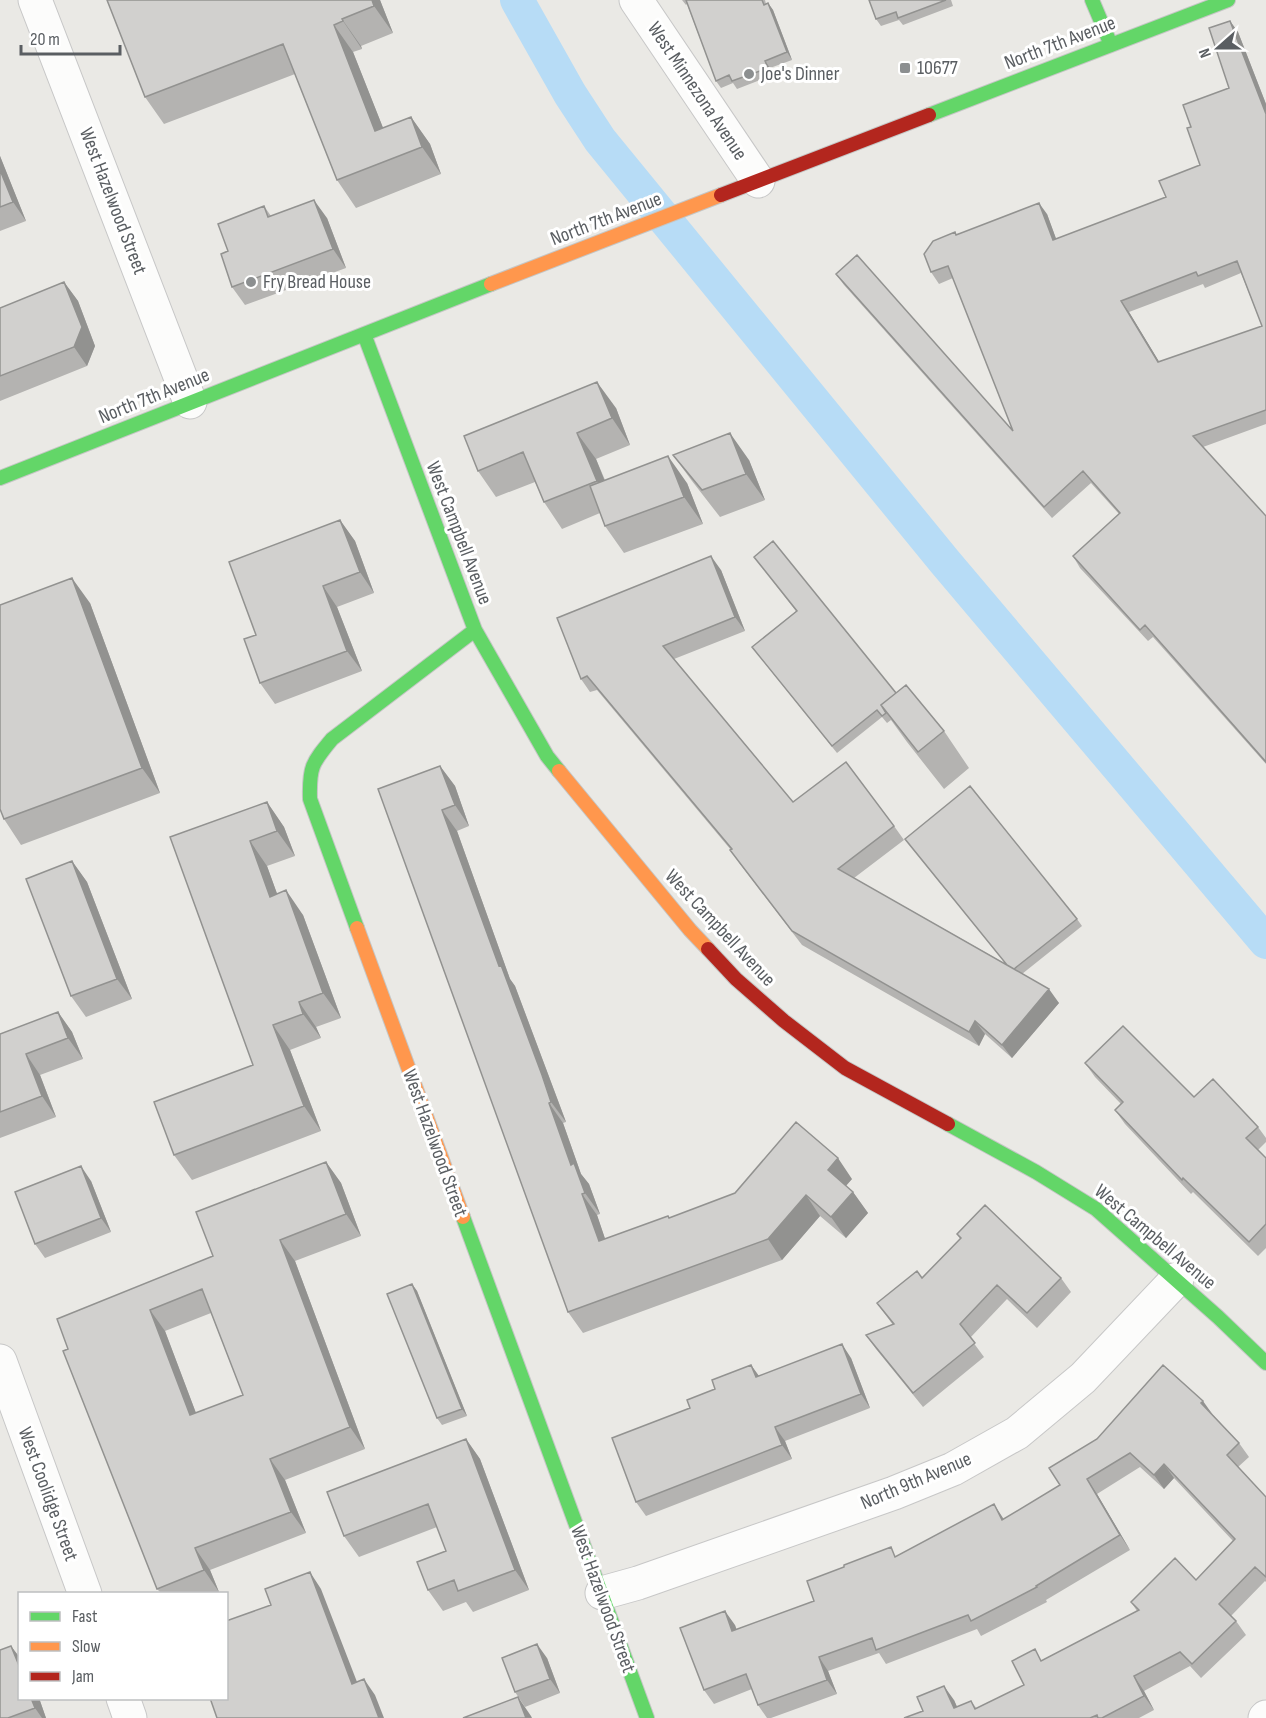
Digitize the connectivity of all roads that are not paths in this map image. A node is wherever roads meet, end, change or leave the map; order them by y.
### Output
1 (35, 0) edge
2 (636, 0) edge
3 (1092, 0) edge
4 (1228, 0) edge
5 (1110, 45) junction
6 (758, 181) junction
7 (364, 334) junction
8 (190, 402) junction
9 (0, 478) edge
10 (475, 630) junction
11 (1177, 1279) junction
12 (0, 1361) edge
13 (1266, 1363) edge
14 (85, 1592) edge
15 (602, 1593) junction
16 (124, 1700) edge
17 (130, 1718) edge
18 (647, 1718) edge

1 - 8 street, West Hazelwood Street
2 - 6 street, West Minnezona Avenue
3 - 5 street
4 - 5 street, North 7th Avenue
5 - 6 street, North 7th Avenue
6 - 7 street, North 7th Avenue
7 - 8 street, North 7th Avenue
7 - 10 street, West Campbell Avenue
8 - 9 street, North 7th Avenue
10 - 11 street, West Campbell Avenue
10 - 15 street, West Hazelwood Street
11 - 13 street, West Campbell Avenue
11 - 15 street, North 9th Avenue
12 - 14 street, West Coolidge Street
15 - 18 street, West Hazelwood Street
16 - 17 street

